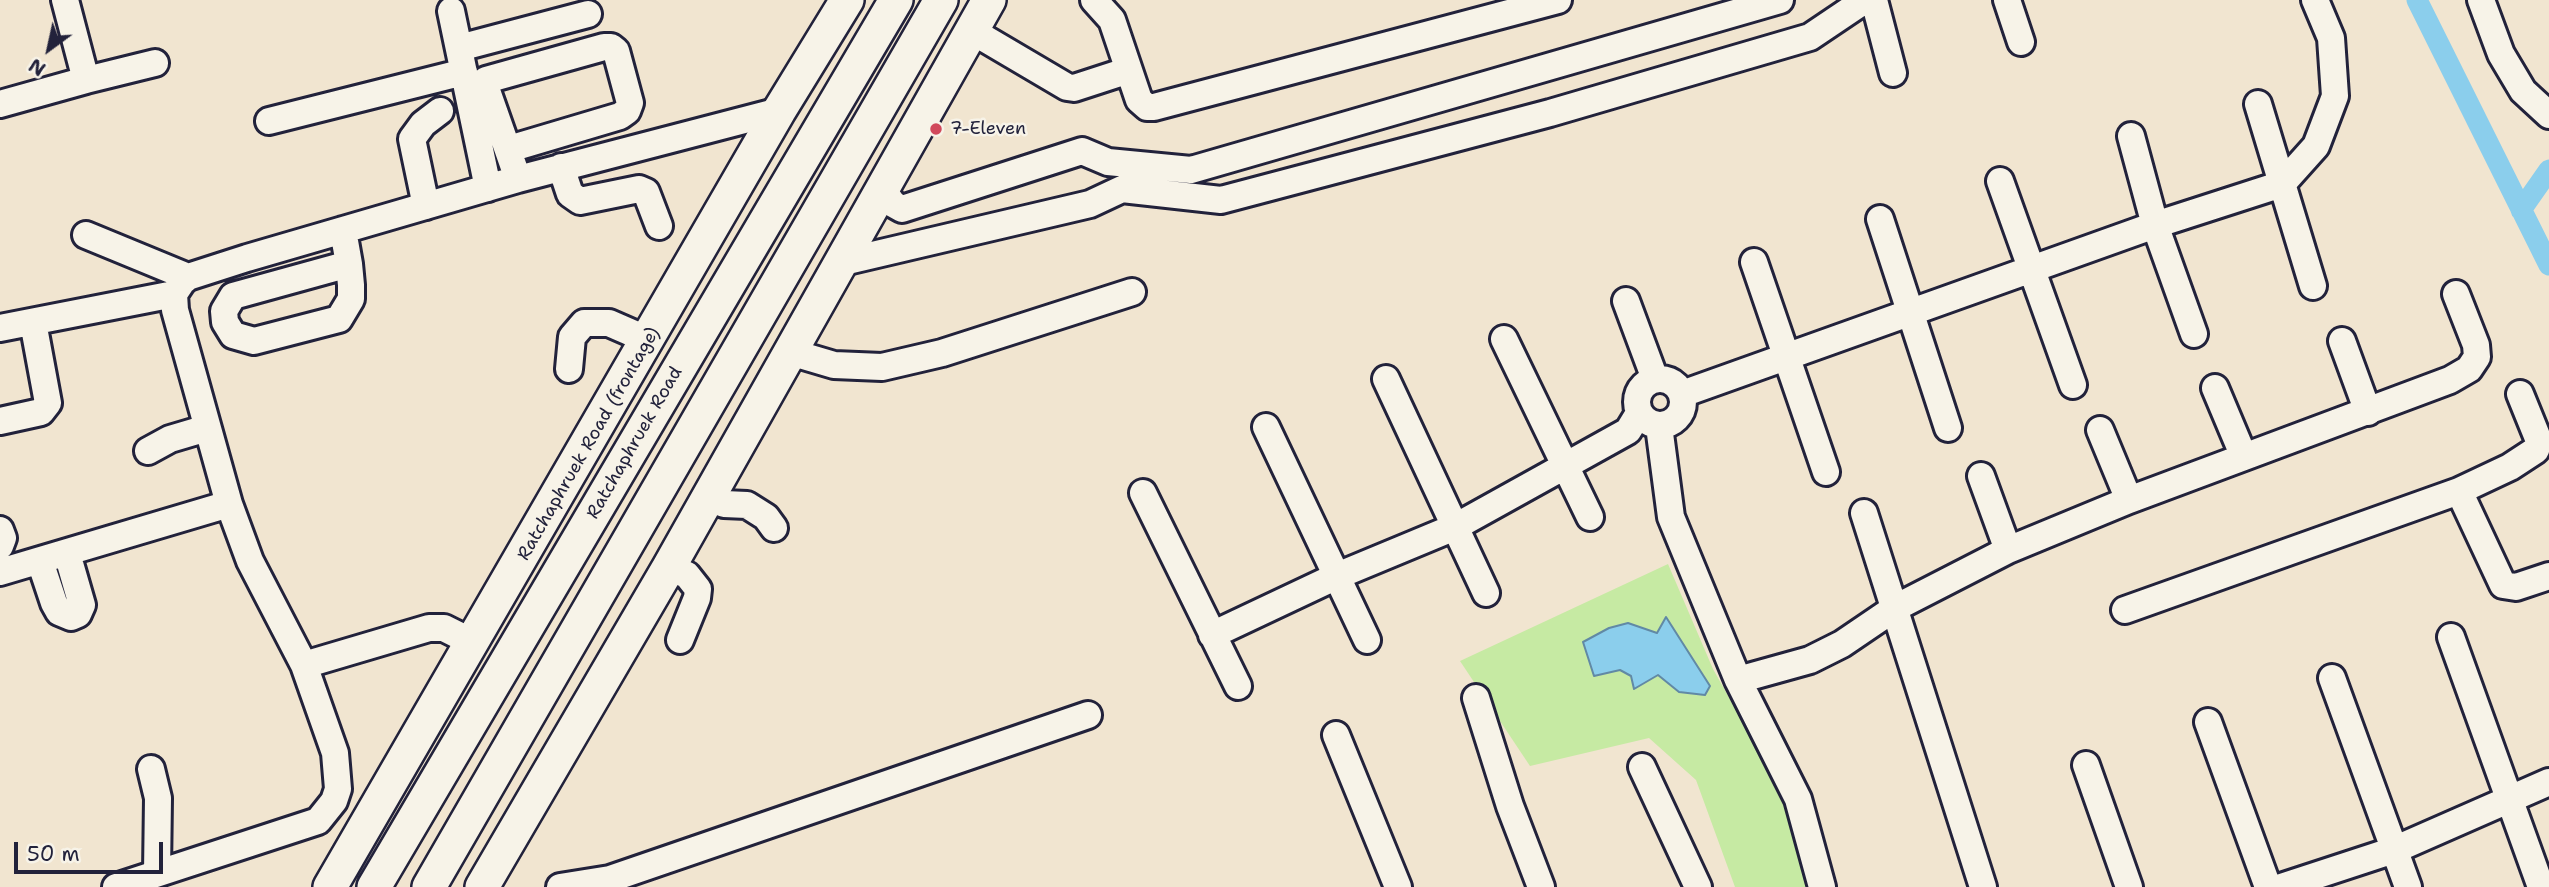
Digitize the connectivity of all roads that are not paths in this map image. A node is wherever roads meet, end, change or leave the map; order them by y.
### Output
1 (65, 0) edge
2 (846, 0) edge
3 (896, 0) edge
4 (941, 0) edge
5 (989, 0) edge
6 (1558, 0) edge
7 (1780, 0) edge
8 (1866, 0) edge
9 (1874, 0) edge
10 (2007, 0) edge
11 (2315, 0) edge
12 (2481, 0) edge
13 (1096, 1) edge
14 (451, 11) dead end
15 (588, 14) dead end
16 (972, 31) junction
17 (2021, 42) dead end
18 (462, 60) junction
19 (155, 63) dead end
20 (1535, 72) junction
21 (1893, 73) dead end
22 (1117, 74) dead end
23 (86, 80) junction
24 (0, 104) edge
25 (2258, 104) dead end
26 (440, 111) dead end
27 (779, 111) junction
28 (1550, 113) junction
29 (2549, 115) edge
30 (269, 121) dead end
31 (2131, 136) dead end
32 (509, 149) junction
33 (561, 167) junction
34 (518, 179) junction
35 (2000, 181) dead end
36 (2282, 184) junction
37 (488, 188) junction
38 (883, 190) junction
39 (426, 206) junction
40 (1880, 219) dead end
41 (2155, 225) junction
42 (659, 226) dead end
43 (343, 230) junction
44 (86, 234) dead end
45 (843, 262) junction
46 (1754, 262) dead end
47 (349, 264) junction
48 (2033, 270) junction
49 (181, 286) junction
50 (2313, 286) dead end
51 (1132, 292) dead end
52 (2456, 294) dead end
53 (1626, 301) dead end
54 (1908, 313) junction
55 (33, 321) junction
56 (0, 328) edge
57 (2194, 334) dead end
58 (1504, 339) dead end
59 (648, 340) junction
60 (2342, 341) dead end
61 (790, 352) junction
62 (1785, 356) junction
63 (569, 369) dead end
64 (1386, 379) dead end
65 (1655, 379) junction
66 (2073, 385) dead end
67 (2215, 388) dead end
68 (1682, 394) junction
69 (2520, 394) dead end
70 (2368, 412) junction
71 (1649, 419) junction
72 (0, 421) edge
73 (1266, 426) dead end
74 (207, 428) junction
75 (1948, 428) dead end
76 (2100, 430) dead end
77 (148, 451) dead end
78 (2244, 457) junction
79 (1565, 464) junction
80 (1826, 472) dead end
81 (1981, 476) dead end
82 (2459, 491) junction
83 (1143, 493) dead end
84 (706, 497) junction
85 (2129, 500) junction
86 (229, 504) junction
87 (1864, 513) dead end
88 (1590, 517) dead end
89 (1455, 527) junction
90 (774, 528) dead end
91 (0, 530) edge
92 (687, 532) junction
93 (0, 546) edge
94 (2008, 550) junction
95 (67, 553) junction
96 (40, 561) junction
97 (669, 567) junction
98 (0, 572) edge
99 (1337, 576) junction
100 (2549, 576) edge
101 (1486, 593) dead end
102 (1895, 608) junction
103 (2125, 610) dead end
104 (1212, 635) junction
105 (2451, 637) dead end
106 (680, 640) dead end
107 (1367, 640) dead end
108 (474, 643) junction
109 (561, 660) junction
110 (304, 665) junction
111 (2332, 678) dead end
112 (1738, 680) junction
113 (1238, 686) dead end
114 (1476, 698) dead end
115 (1088, 715) dead end
116 (2208, 722) dead end
117 (1336, 735) dead end
118 (2085, 765) dead end
119 (1642, 767) dead end
120 (151, 769) dead end
121 (2549, 782) edge
122 (2509, 799) junction
123 (2394, 850) junction
124 (156, 873) junction
125 (116, 887) edge
126 (330, 887) edge
127 (374, 887) edge
128 (429, 887) edge
129 (482, 887) edge
130 (560, 887) edge
131 (1398, 887) edge
132 (1541, 887) edge
133 (1698, 887) edge
134 (1822, 887) edge
135 (1983, 887) edge
136 (2129, 887) edge
137 (2268, 887) edge
138 (2281, 887) edge
139 (2407, 887) edge
140 (2541, 887) edge

1 - 23 street
2 - 27 main road, Ratchaphruek Road (frontage)
3 - 127 main road, Ratchaphruek Road
4 - 109 main road
5 - 16 main road
6 - 13 street
7 - 20 street
8 - 28 street
9 - 21 street
10 - 17 street
11 - 36 street
12 - 29 street
14 - 18 street
15 - 18 street
16 - 22 street
16 - 38 main road
18 - 30 street
18 - 37 street
19 - 23 street
20 - 28 street
20 - 38 street
23 - 24 street
25 - 36 street
26 - 39 street
27 - 33 street
27 - 59 main road, Ratchaphruek Road (frontage)
28 - 45 street
31 - 41 street
32 - 32 street
32 - 34 street
33 - 34 street
33 - 42 street
34 - 37 street
35 - 48 street
36 - 41 street
36 - 50 street
37 - 39 street
38 - 45 main road
39 - 43 street
40 - 54 street
41 - 48 street
41 - 57 street
43 - 47 street
43 - 49 street
44 - 49 street
45 - 61 main road
46 - 62 street
47 - 47 street
48 - 54 street
48 - 66 street
49 - 55 street
49 - 74 street
51 - 61 street
52 - 70 street
53 - 65 street
54 - 62 street
54 - 75 street
55 - 56 street
55 - 72 street
58 - 79 street
59 - 63 street
59 - 108 main road, Ratchaphruek Road (frontage)
60 - 70 street
61 - 84 main road
62 - 68 street
62 - 80 street
64 - 89 street
65 - 68 street
65 - 71 street
67 - 78 street
68 - 71 street
69 - 82 street
70 - 78 street
71 - 79 street
71 - 112 street
73 - 99 street
74 - 77 street
74 - 86 street
76 - 85 street
78 - 85 street
79 - 88 street
79 - 89 street
81 - 94 street
82 - 100 street
82 - 103 street
83 - 104 street
84 - 90 street
84 - 92 main road
85 - 94 street
86 - 95 street
86 - 110 street
87 - 102 street
89 - 99 street
89 - 101 street
91 - 93 street
92 - 97 main road
92 - 109 main road
94 - 102 street
95 - 96 street
95 - 96 street
96 - 98 street
97 - 106 street
97 - 129 main road
99 - 104 street
99 - 107 street
102 - 112 street
102 - 135 street
104 - 113 street
105 - 122 street
108 - 110 street
108 - 126 main road, Ratchaphruek Road (frontage)
109 - 128 main road
110 - 124 street
111 - 123 street
112 - 134 street
114 - 132 street
115 - 130 street
116 - 137 street
117 - 131 street
118 - 136 street
119 - 133 street
120 - 124 street
121 - 122 street
122 - 123 street
122 - 140 street
123 - 138 street
123 - 139 street
124 - 125 street

